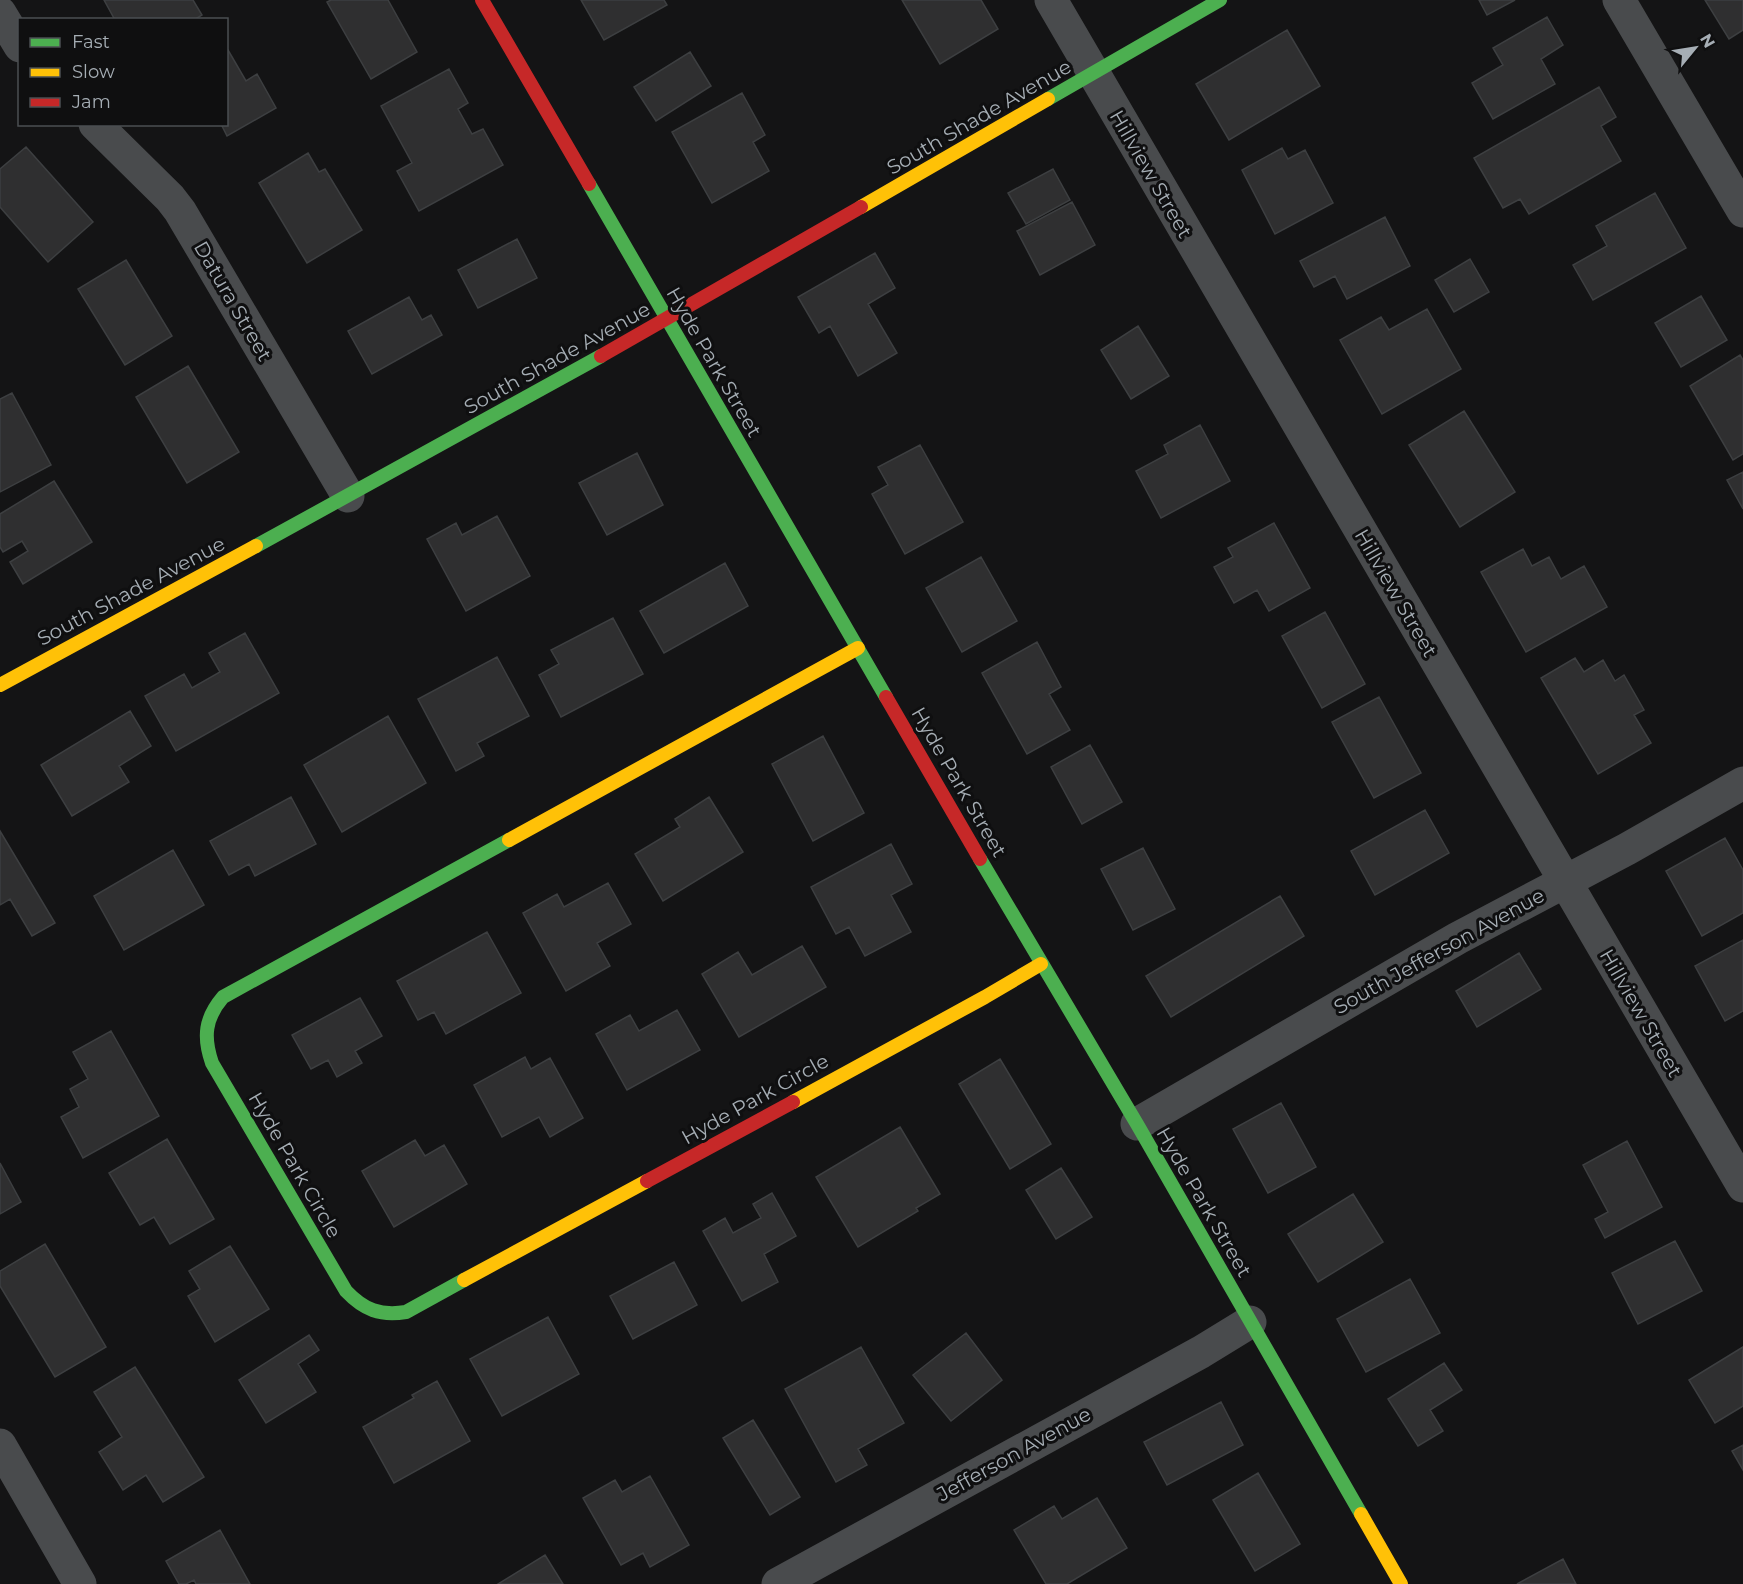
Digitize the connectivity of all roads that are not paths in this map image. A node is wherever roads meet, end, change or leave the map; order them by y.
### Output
1 (482, 0) edge
2 (1050, 0) edge
3 (1220, 0) edge
4 (1619, 0) edge
5 (0, 13) edge
6 (18, 43) edge
7 (1093, 74) junction
8 (97, 126) edge
9 (1743, 211) edge
10 (667, 319) junction
11 (348, 496) junction
12 (858, 648) junction
13 (0, 684) edge
14 (1743, 783) edge
15 (1564, 882) junction
16 (1041, 964) junction
17 (1137, 1124) junction
18 (1743, 1186) edge
19 (1250, 1322) junction
20 (0, 1445) edge
21 (81, 1584) edge
22 (778, 1584) edge
23 (1401, 1584) edge

1 - 10 street, Hyde Park Street
2 - 7 street, Hillview Street
3 - 7 street, South Shade Avenue
4 - 9 street
5 - 6 street
7 - 10 street, South Shade Avenue
7 - 15 street, Hillview Street
8 - 11 street, Datura Street
10 - 11 street, South Shade Avenue
10 - 12 street, Hyde Park Street
11 - 13 street, South Shade Avenue
12 - 16 street, Hyde Park Street
12 - 16 street, Hyde Park Circle
14 - 15 street, South Jefferson Avenue
15 - 17 street, South Jefferson Avenue
15 - 18 street, Hillview Street
16 - 17 street, Hyde Park Street
17 - 19 street, Hyde Park Street
19 - 22 street, Jefferson Avenue
19 - 23 street, Hyde Park Street
20 - 21 street

